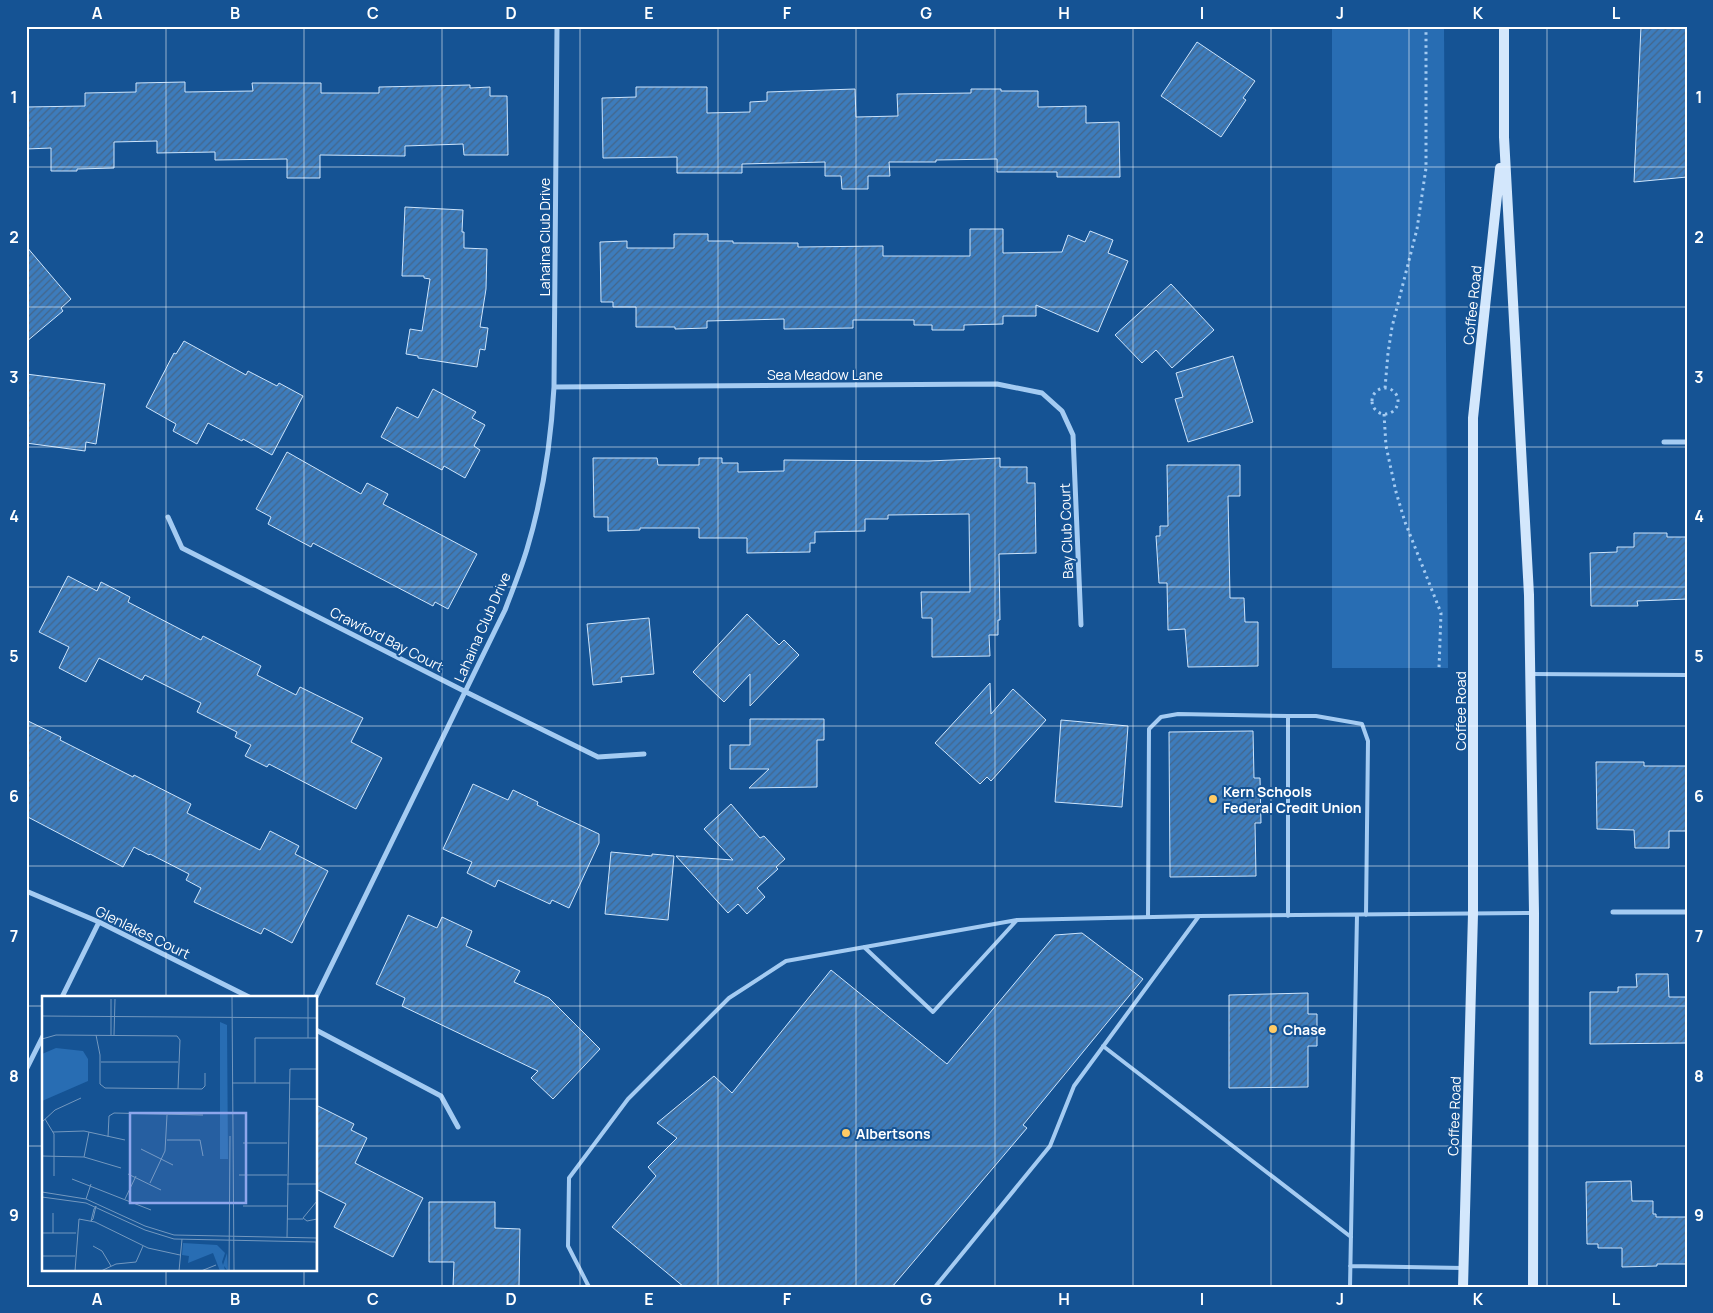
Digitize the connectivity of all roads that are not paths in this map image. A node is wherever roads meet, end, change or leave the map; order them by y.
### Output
1 (557, 26) edge
2 (1504, 26) edge
3 (1504, 137) junction
4 (554, 387) junction
5 (1073, 435) joint
6 (1664, 442) dead end
7 (1687, 442) edge
8 (168, 518) dead end
9 (1081, 625) dead end
10 (1530, 674) junction
11 (1687, 675) edge
12 (466, 692) junction
13 (1288, 716) junction
14 (644, 754) dead end
15 (26, 891) edge
16 (1613, 912) dead end
17 (1687, 912) edge
18 (1534, 913) junction
19 (1473, 914) junction
20 (1357, 915) junction
21 (1366, 915) junction
22 (1199, 916) junction
23 (1288, 916) junction
24 (1148, 917) junction
25 (1017, 920) junction
26 (99, 922) junction
27 (864, 948) junction
28 (62, 996) edge
29 (248, 996) edge
30 (316, 996) edge
31 (318, 1031) edge
32 (42, 1038) edge
33 (1103, 1046) junction
34 (26, 1070) edge
35 (458, 1127) dead end
36 (1351, 1237) junction
37 (1350, 1266) junction
38 (1463, 1268) junction
39 (589, 1287) edge
40 (934, 1287) edge
41 (1350, 1287) edge
42 (1463, 1287) edge
43 (1533, 1287) edge

1 - 4 street, Lahaina Club Drive
2 - 3 main road, Coffee Road
3 - 10 main road, Coffee Road
3 - 19 main road, Coffee Road
4 - 5 street, Sea Meadow Lane
4 - 12 street, Lahaina Club Drive
5 - 9 street, Bay Club Court
6 - 7 street
8 - 12 street, Crawford Bay Court
10 - 11 lane
10 - 18 main road, Coffee Road
12 - 14 street, Crawford Bay Court
12 - 30 street, Lahaina Club Drive
13 - 21 lane
13 - 23 lane
13 - 24 lane
15 - 26 street, Glenlakes Court
16 - 17 street
18 - 19 lane
18 - 43 main road, Coffee Road
19 - 21 lane
19 - 38 main road, Coffee Road
20 - 21 lane
20 - 23 lane
20 - 36 lane
22 - 23 lane
22 - 24 lane
22 - 33 lane
24 - 25 lane
25 - 27 lane
25 - 27 lane
26 - 28 street
26 - 29 street, Glenlakes Court
27 - 39 lane
31 - 35 street
32 - 34 street
33 - 36 lane
33 - 40 lane
36 - 37 lane
37 - 38 lane
37 - 41 lane
38 - 42 main road, Coffee Road

